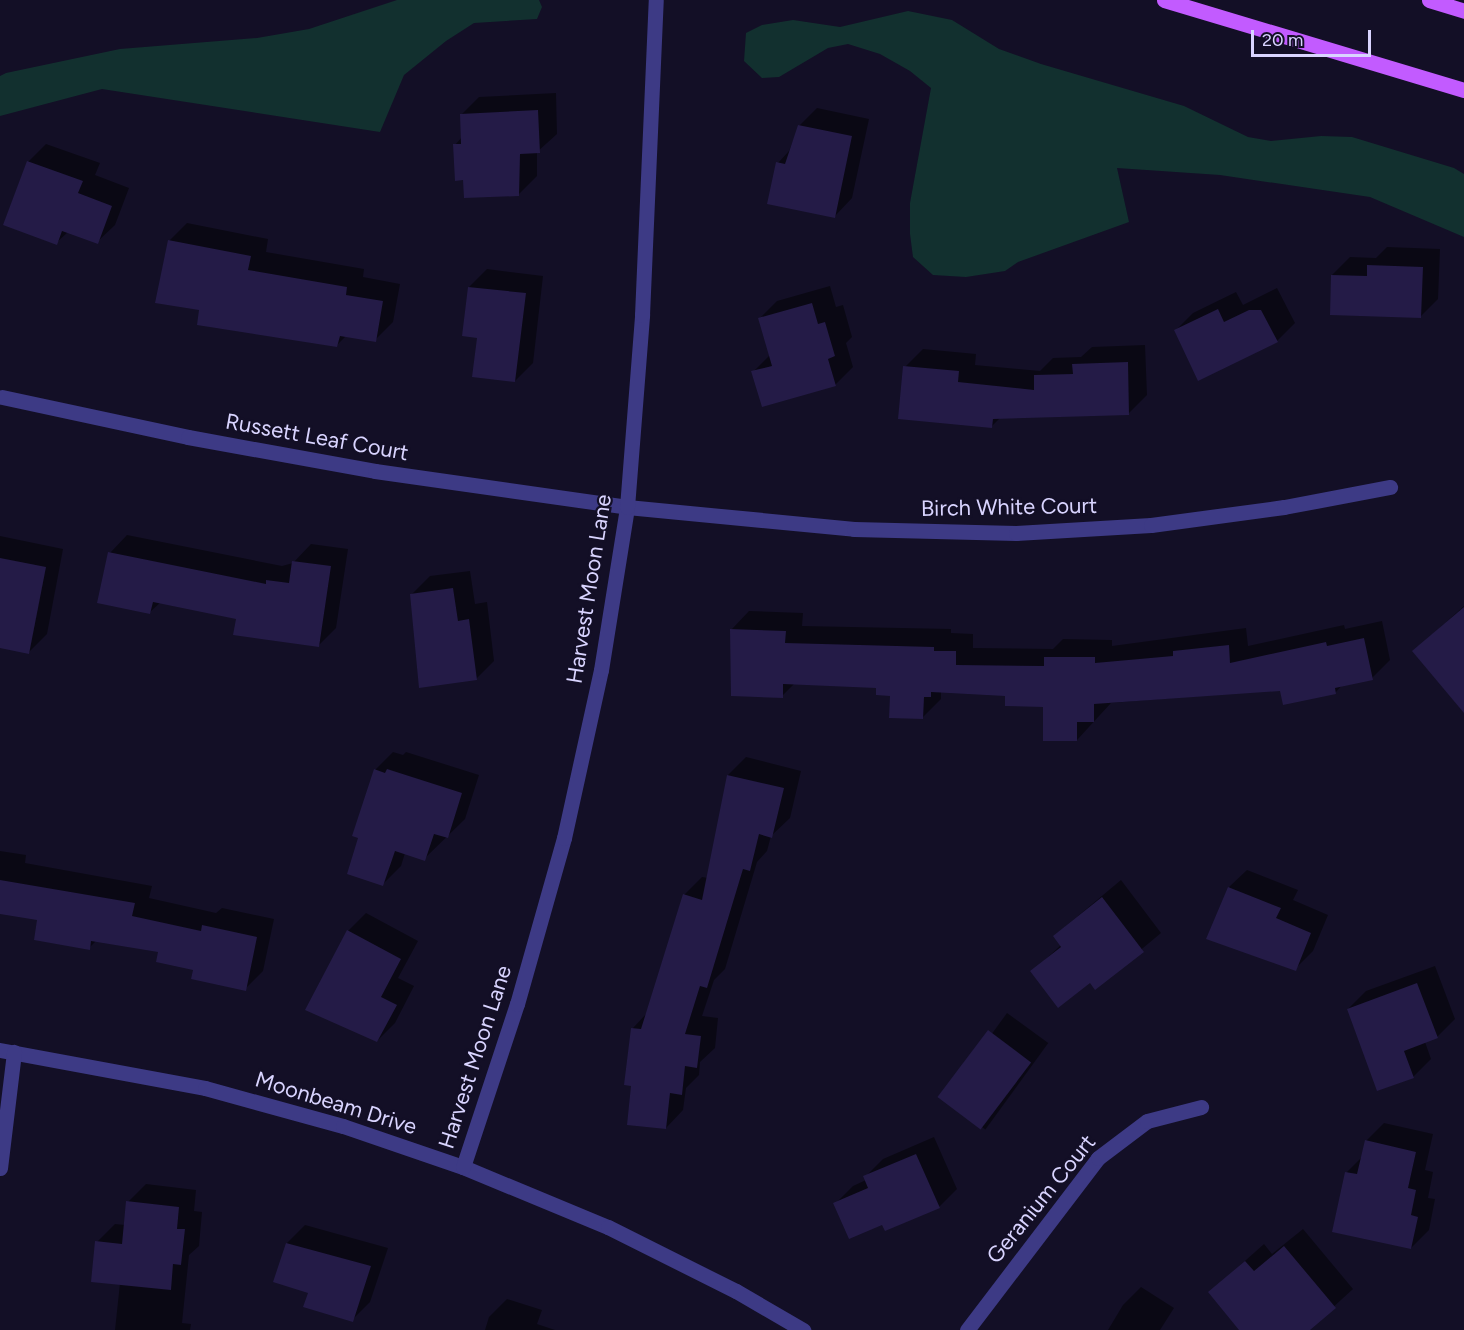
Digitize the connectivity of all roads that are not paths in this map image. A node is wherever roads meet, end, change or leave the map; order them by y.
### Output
1 (656, 0) edge
2 (1164, 0) edge
3 (1429, 0) edge
4 (1464, 11) edge
5 (1464, 90) edge
6 (2, 397) dead end
7 (1390, 487) dead end
8 (627, 507) junction
9 (7, 1051) edge
10 (1201, 1107) dead end
11 (463, 1167) junction
12 (0, 1168) edge
13 (803, 1330) edge
14 (967, 1330) edge

1 - 8 street, Harvest Moon Lane
2 - 5 main road
3 - 4 main road
6 - 8 street, Russett Leaf Court
7 - 8 street, Birch White Court
8 - 11 street, Harvest Moon Lane
9 - 11 street, Moonbeam Drive
9 - 12 street
10 - 14 street, Geranium Court
11 - 13 street, Moonbeam Drive

